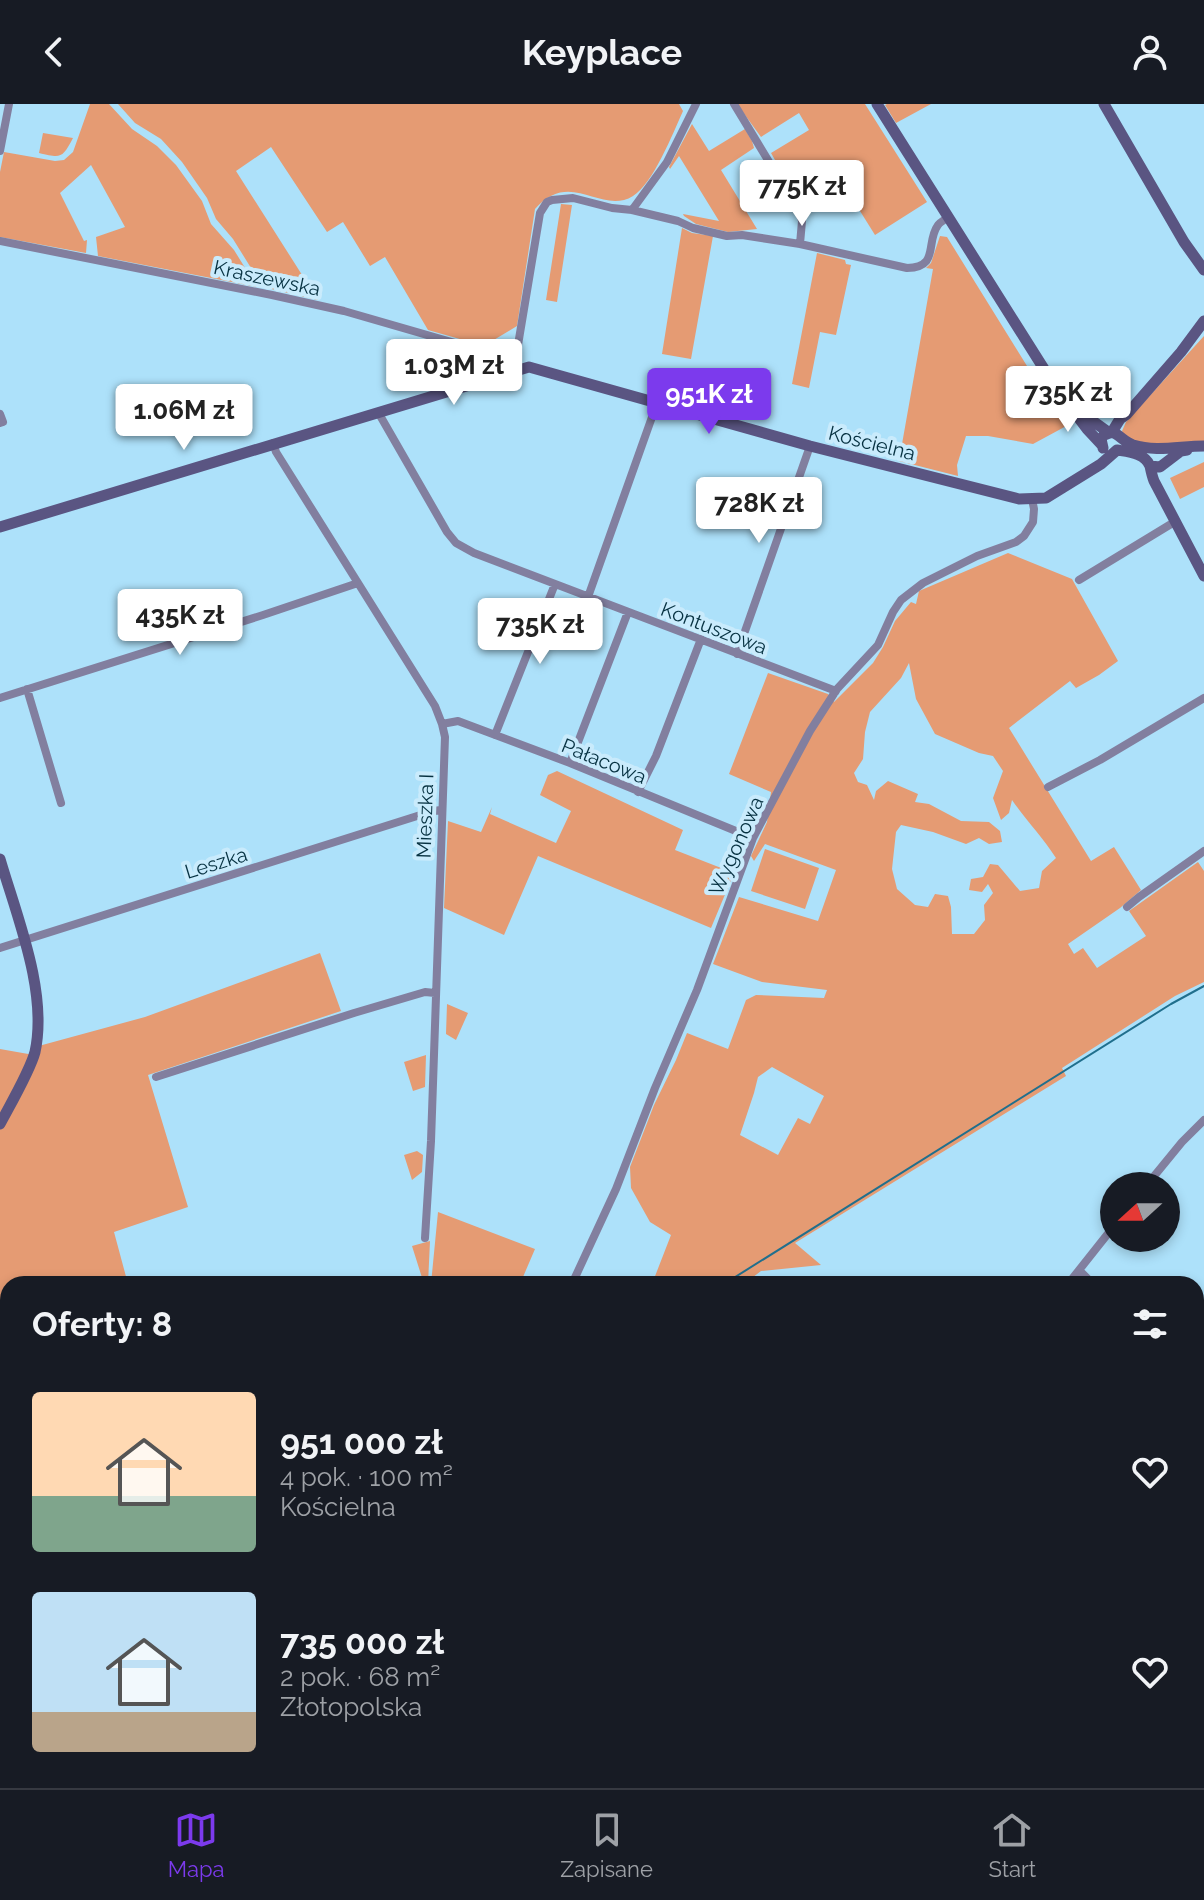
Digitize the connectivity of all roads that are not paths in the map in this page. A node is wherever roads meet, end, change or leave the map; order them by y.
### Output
1 (9, 104) edge
2 (696, 104) edge
3 (734, 104) edge
4 (877, 104) edge
5 (1104, 104) edge
6 (0, 151) edge
7 (632, 210) junction
8 (948, 217) junction
9 (0, 241) edge
10 (800, 244) junction
11 (1204, 270) edge
12 (1204, 321) edge
13 (517, 366) junction
14 (1064, 400) junction
15 (657, 403) junction
16 (378, 412) junction
17 (0, 414) edge
18 (0, 423) edge
19 (1115, 440) junction
20 (273, 443) junction
21 (1101, 445) junction
22 (810, 446) junction
23 (1203, 446) edge
24 (1156, 449) junction
25 (1156, 463) junction
26 (1033, 504) junction
27 (1176, 521) junction
28 (0, 527) edge
29 (1202, 568) edge
30 (1079, 580) dead end
31 (358, 583) junction
32 (555, 584) junction
33 (588, 597) junction
34 (628, 612) junction
35 (701, 639) junction
36 (737, 654) junction
37 (27, 689) junction
38 (836, 691) junction
39 (0, 698) edge
40 (1204, 698) edge
41 (442, 724) junction
42 (495, 735) junction
43 (570, 763) junction
44 (1048, 787) dead end
45 (638, 792) junction
46 (61, 803) dead end
47 (441, 810) junction
48 (753, 838) junction
49 (1204, 851) edge
50 (0, 859) edge
51 (1127, 907) dead end
52 (24, 940) junction
53 (0, 948) edge
54 (435, 993) junction
55 (156, 1077) dead end
56 (1204, 1120) edge
57 (0, 1124) edge
58 (1157, 1172) edge
59 (425, 1238) dead end
60 (1100, 1244) edge
61 (1079, 1270) junction
62 (576, 1276) edge
63 (1074, 1276) edge
64 (1085, 1276) edge

1 - 6 street
2 - 7 street
3 - 10 street
4 - 8 street
5 - 11 street
7 - 10 street
7 - 13 street
8 - 10 street
8 - 14 street
9 - 13 street, Kraszewska
12 - 19 street
13 - 15 street, Kościelna
13 - 16 street
14 - 19 street
14 - 21 street
15 - 22 street, Kościelna
15 - 33 street
16 - 20 street
16 - 32 street, Kontuszowa
17 - 18 street
19 - 21 street
19 - 24 street
19 - 25 street
19 - 26 street
20 - 28 street
20 - 31 street, Mieszka I
21 - 26 street
22 - 26 street, Kościelna
22 - 36 street
23 - 24 street
23 - 25 street
24 - 25 street
24 - 25 street
25 - 27 street
26 - 38 street, Wygonowa
27 - 29 street
27 - 30 street
31 - 37 street
31 - 41 street, Mieszka I
32 - 33 street, Kontuszowa
32 - 42 street
33 - 34 street, Kontuszowa
34 - 35 street, Kontuszowa
34 - 43 street
35 - 36 street, Kontuszowa
35 - 45 street
36 - 38 street, Kontuszowa
37 - 39 street
37 - 46 street
38 - 48 street, Wygonowa
40 - 44 street
41 - 42 street, Pałacowa
41 - 47 street, Mieszka I
42 - 43 street, Pałacowa
43 - 45 street, Pałacowa
45 - 48 street, Pałacowa
47 - 52 street, Leszka
47 - 54 street, Mieszka I
48 - 62 street, Wygonowa
49 - 51 street
50 - 52 street
52 - 53 street, Leszka
52 - 57 street
54 - 55 street
54 - 59 street, Mieszka I
56 - 58 street
60 - 61 street
61 - 63 street
61 - 64 street

